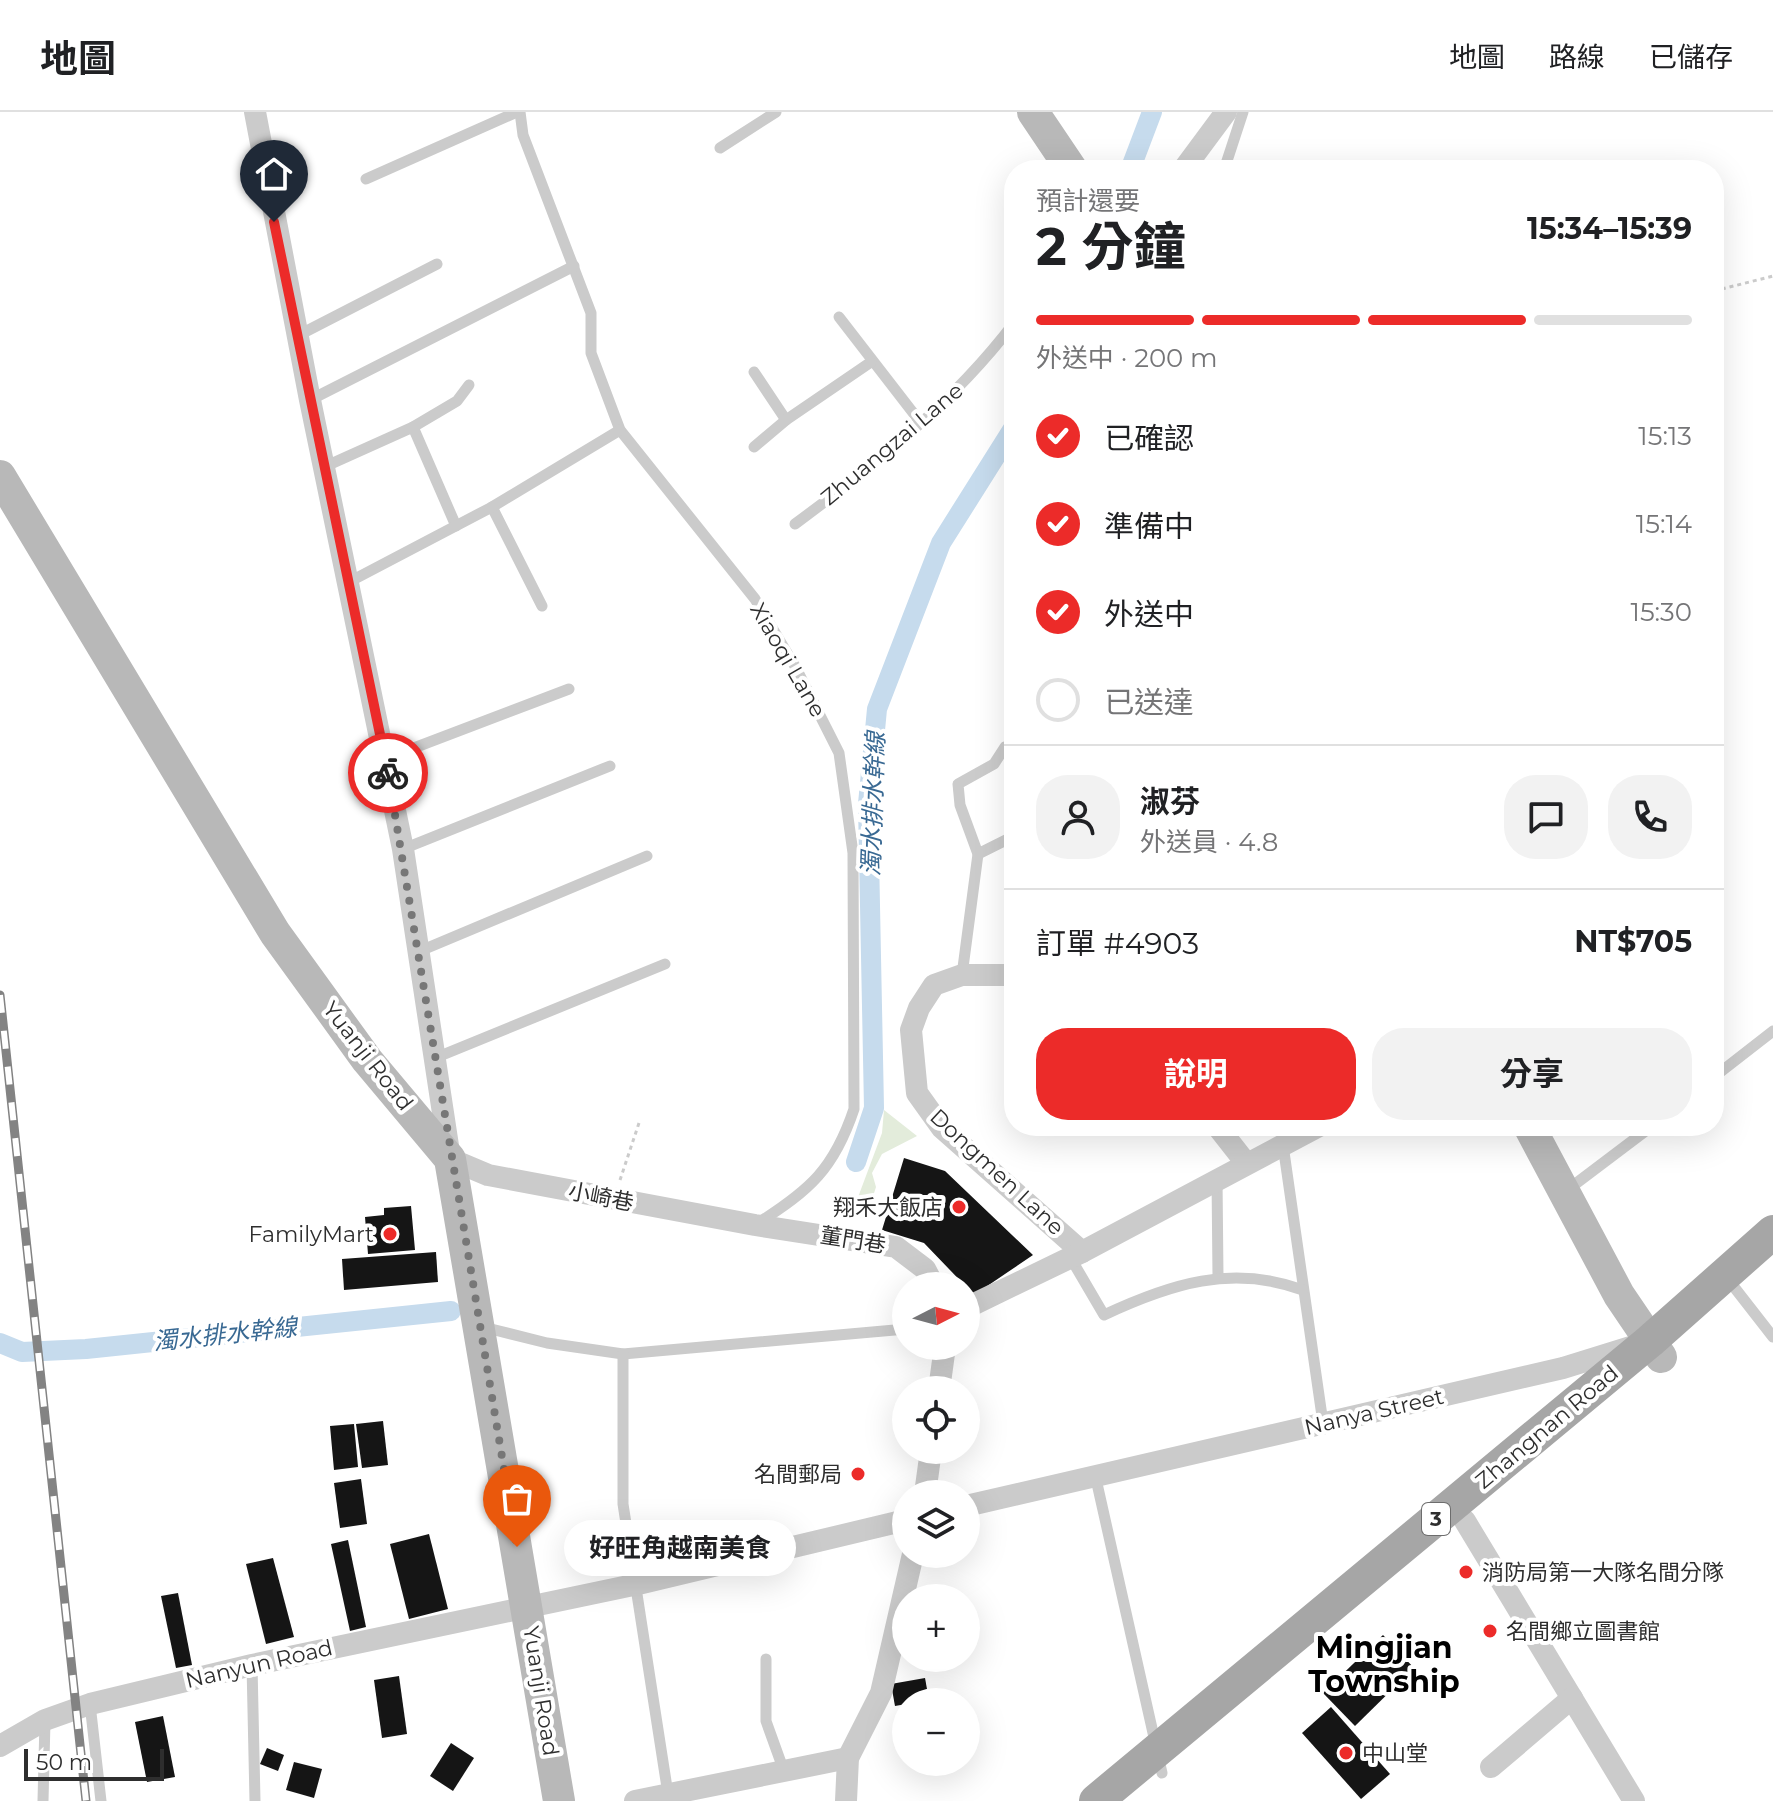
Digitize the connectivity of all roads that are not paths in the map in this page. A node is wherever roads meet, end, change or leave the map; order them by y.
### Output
1 (255, 112) edge
2 (519, 112) edge
3 (776, 112) edge
4 (1033, 112) edge
5 (1226, 112) edge
6 (1243, 112) edge
7 (720, 148) dead end
8 (1065, 160) edge
9 (1190, 160) edge
10 (1227, 160) edge
11 (366, 179) dead end
12 (437, 264) dead end
13 (574, 266) junction
14 (839, 317) dead end
15 (1004, 335) edge
16 (297, 337) junction
17 (871, 362) junction
18 (754, 372) dead end
19 (469, 385) dead end
20 (310, 400) junction
21 (786, 420) junction
22 (921, 423) junction
23 (413, 427) junction
24 (620, 430) junction
25 (754, 447) dead end
26 (324, 467) junction
27 (0, 476) edge
28 (492, 507) junction
29 (795, 524) dead end
30 (456, 526) junction
31 (347, 583) junction
32 (542, 606) dead end
33 (569, 689) dead end
34 (1004, 749) edge
35 (385, 759) junction
36 (610, 766) dead end
37 (1004, 841) edge
38 (403, 849) junction
39 (978, 854) junction
40 (647, 856) dead end
41 (420, 951) junction
42 (665, 964) dead end
43 (962, 975) junction
44 (1004, 975) edge
45 (1773, 1031) edge
46 (435, 1058) junction
47 (1724, 1069) edge
48 (1225, 1136) edge
49 (1299, 1136) edge
50 (1534, 1136) edge
51 (1639, 1136) edge
52 (1283, 1144) junction
53 (450, 1159) junction
54 (1246, 1163) junction
55 (1217, 1178) junction
56 (1565, 1192) junction
57 (755, 1225) junction
58 (1773, 1232) edge
59 (1076, 1254) junction
60 (1773, 1262) edge
61 (927, 1272) edge
62 (1218, 1276) junction
63 (1732, 1283) junction
64 (1303, 1290) junction
65 (980, 1301) edge
66 (480, 1326) junction
67 (892, 1330) edge
68 (1773, 1337) edge
69 (1656, 1349) junction
70 (623, 1354) junction
71 (1323, 1423) junction
72 (1096, 1479) junction
73 (980, 1503) edge
74 (1465, 1521) junction
75 (892, 1523) edge
76 (910, 1568) edge
77 (638, 1584) junction
78 (527, 1605) junction
79 (766, 1659) dead end
80 (252, 1665) junction
81 (1572, 1698) junction
82 (90, 1704) junction
83 (45, 1720) junction
84 (0, 1746) edge
85 (848, 1758) junction
86 (1160, 1760) junction
87 (1491, 1767) dead end
88 (784, 1771) junction
89 (668, 1794) junction
90 (43, 1801) edge
91 (101, 1801) edge
92 (255, 1801) edge
93 (559, 1801) edge
94 (635, 1801) edge
95 (846, 1801) edge
96 (1096, 1801) edge
97 (1128, 1801) edge
98 (1634, 1801) edge

1 - 16 street
2 - 11 lane
2 - 13 lane, Xiaoqi Lane
3 - 7 lane
4 - 8 main road
5 - 9 street
6 - 10 lane
12 - 16 lane
13 - 20 lane
13 - 24 lane, Xiaoqi Lane
14 - 17 lane
15 - 22 lane, Zhuangzai Lane
16 - 20 street
17 - 21 lane
17 - 22 lane
18 - 21 lane
19 - 23 lane
20 - 26 street
21 - 25 lane
22 - 29 lane, Zhuangzai Lane
23 - 26 lane
23 - 30 lane
24 - 28 lane
24 - 57 lane, Xiaoqi Lane
26 - 31 street
27 - 53 main road, Yuanji Road
28 - 30 lane
28 - 32 lane
30 - 31 lane
31 - 35 street
33 - 35 lane
34 - 39 lane
35 - 38 street
36 - 38 lane
37 - 39 lane
38 - 41 street
39 - 43 lane
40 - 41 lane
41 - 46 street
42 - 46 lane
43 - 44 street, Dongmen Lane
43 - 59 street, Dongmen Lane
45 - 47 lane
46 - 53 street
48 - 54 street
49 - 52 street, Dongmen Lane
50 - 56 main road
51 - 56 lane
52 - 54 street, Dongmen Lane
52 - 64 lane
53 - 57 street, 小崎巷
53 - 66 main road, Yuanji Road
54 - 55 street, Dongmen Lane
55 - 59 street, Dongmen Lane
55 - 62 lane
56 - 69 main road
57 - 61 street, 董門巷
58 - 63 main road, Zhangnan Road / 3
59 - 62 lane
59 - 65 street, Dongmen Lane
60 - 63 main road, Zhangnan Road / 3
62 - 64 lane
63 - 68 lane
63 - 69 main road, Zhangnan Road / 3
64 - 71 lane
66 - 70 lane
66 - 78 main road, Yuanji Road
67 - 70 lane
69 - 71 street, Nanya Street
69 - 74 main road, Zhangnan Road / 3
69 - 86 main road, Zhangnan Road / 3
70 - 77 lane
71 - 72 street, Nanya Street
72 - 73 street, Nanya Street
72 - 86 lane
74 - 81 street
74 - 86 main road, Zhangnan Road / 3
75 - 77 street
76 - 85 street
77 - 78 street
77 - 89 lane
78 - 80 street, Nanyun Road
78 - 93 main road, Yuanji Road
79 - 88 lane
80 - 82 street, Nanyun Road
80 - 92 lane
81 - 87 street
81 - 98 street
82 - 83 street, Nanyun Road
82 - 91 lane
83 - 84 street, Nanyun Road
83 - 90 lane
85 - 88 street
85 - 95 street
86 - 96 main road, Zhangnan Road / 3
86 - 97 main road, Zhangnan Road / 3
88 - 89 street
89 - 94 street

